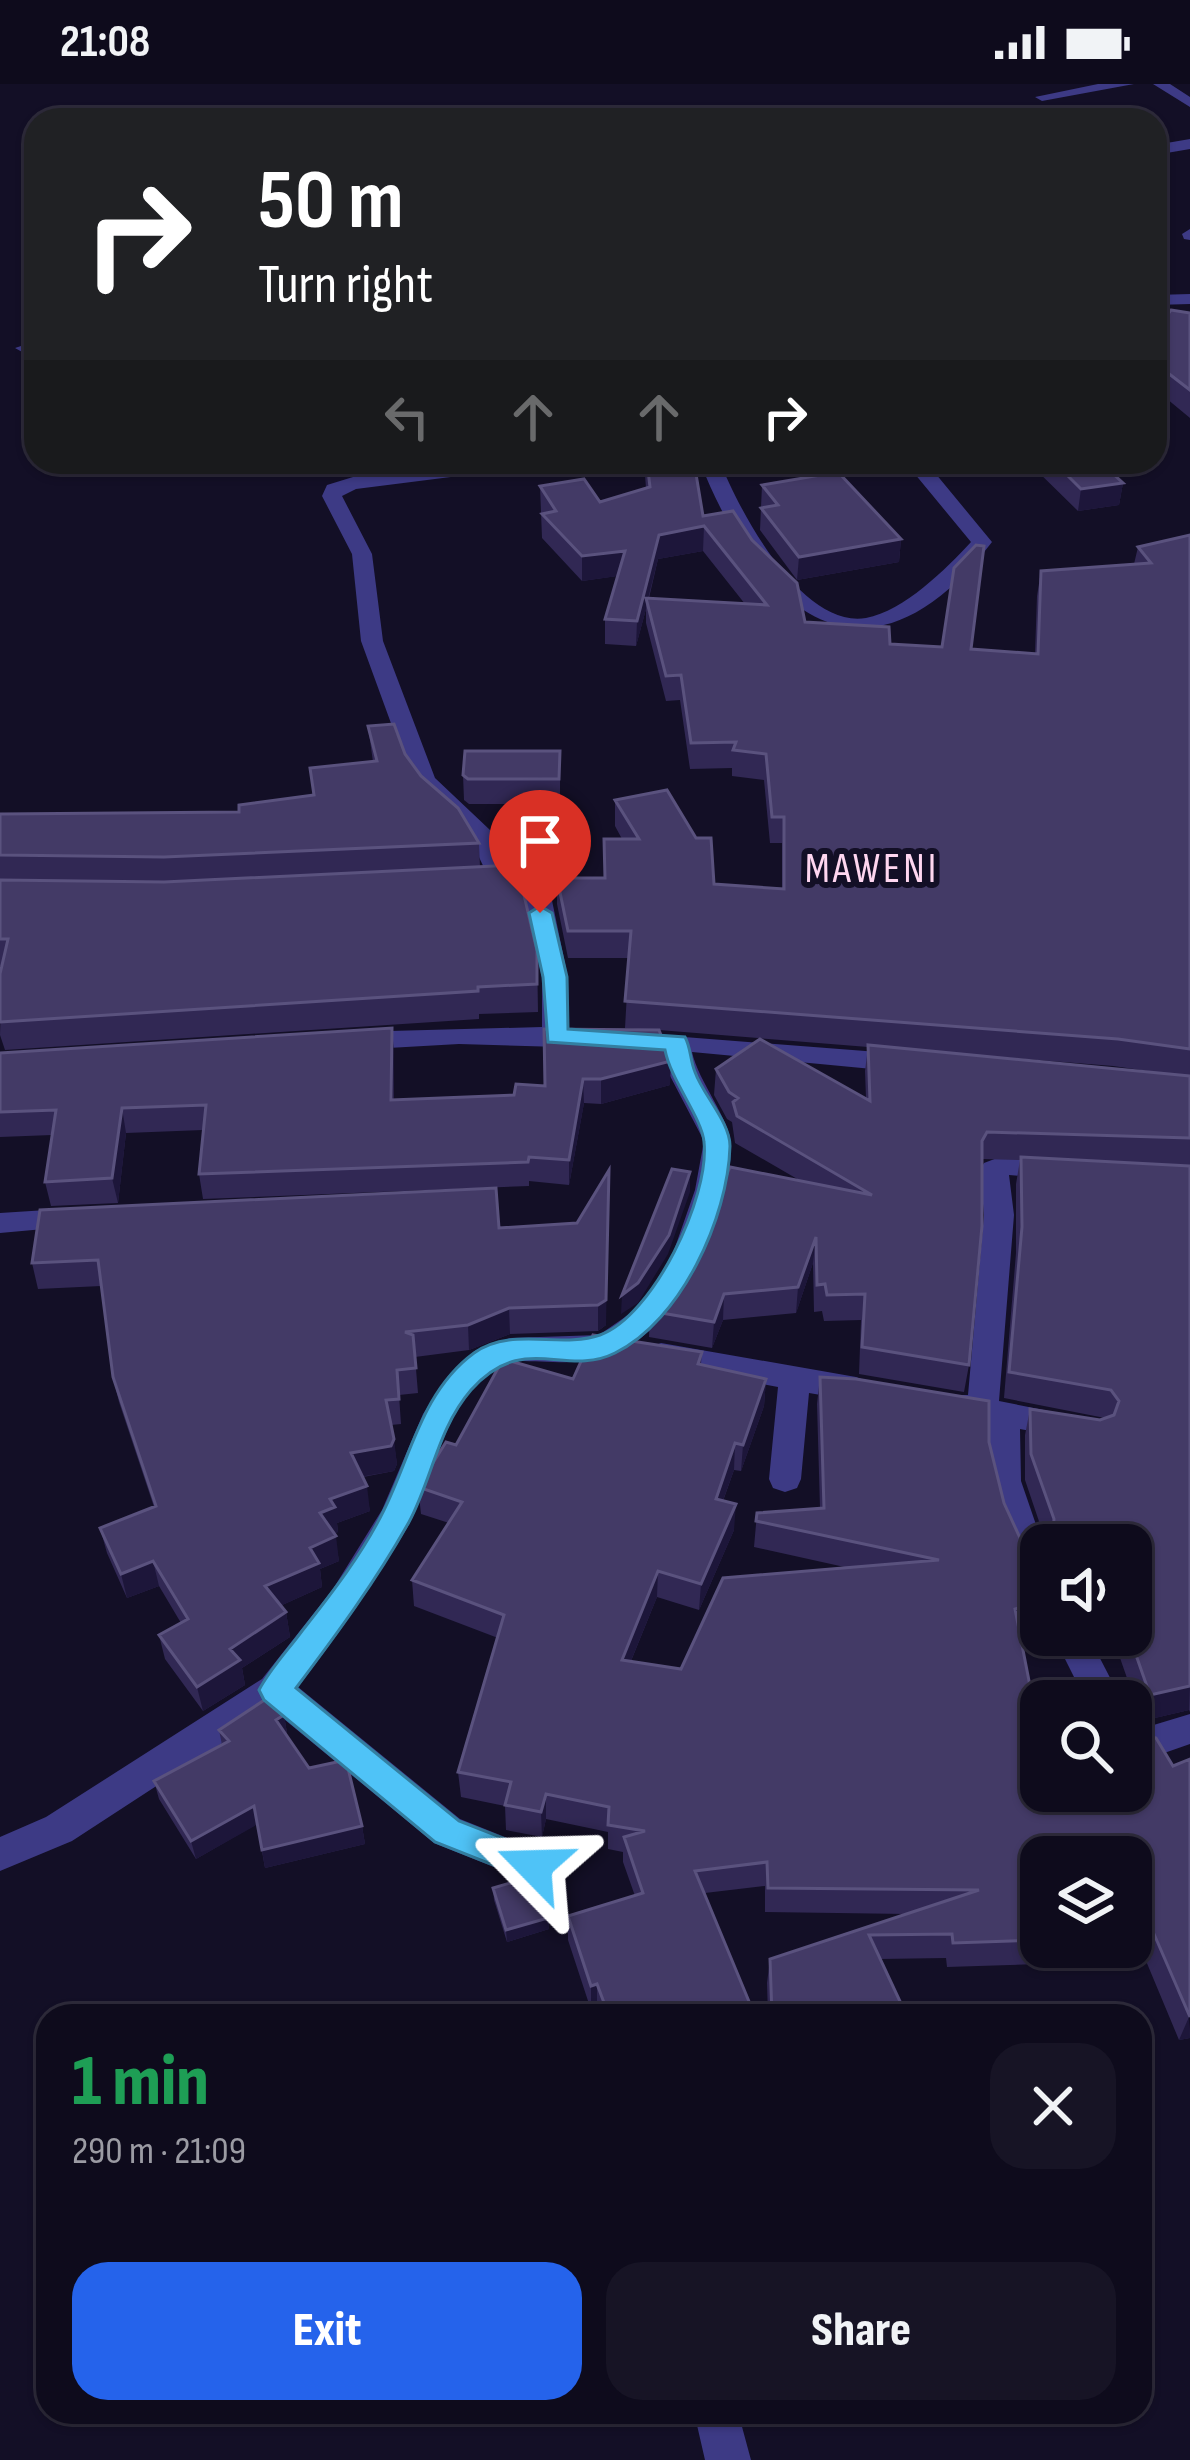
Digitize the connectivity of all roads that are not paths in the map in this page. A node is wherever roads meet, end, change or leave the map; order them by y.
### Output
1 (1127, 84) edge
2 (1160, 84) edge
3 (1042, 97) dead end
4 (1190, 104) edge
5 (425, 474) edge
6 (716, 474) edge
7 (926, 474) edge
8 (501, 878) junction
9 (453, 881) edge
10 (556, 1036) junction
11 (321, 1043) edge
12 (676, 1043) junction
13 (925, 1064) edge
14 (1097, 1172) edge
15 (115, 1216) edge
16 (0, 1223) edge
17 (605, 1346) junction
18 (795, 1379) junction
19 (995, 1413) junction
20 (1092, 1430) edge
21 (785, 1479) dead end
22 (1020, 1533) edge
23 (275, 1690) junction
24 (1190, 1730) edge
25 (1152, 1742) edge
26 (0, 1854) edge
27 (534, 1866) dead end
28 (719, 2424) edge
29 (728, 2460) edge

1 - 3 street
2 - 4 street
5 - 8 street
6 - 7 street
8 - 9 street
8 - 10 street
10 - 11 street
10 - 12 street
12 - 13 street
12 - 17 street
14 - 19 street
15 - 16 street
17 - 18 street
17 - 23 street
18 - 19 street
18 - 21 street
19 - 20 street
19 - 22 street
23 - 26 street
23 - 27 street
24 - 25 street
28 - 29 street

